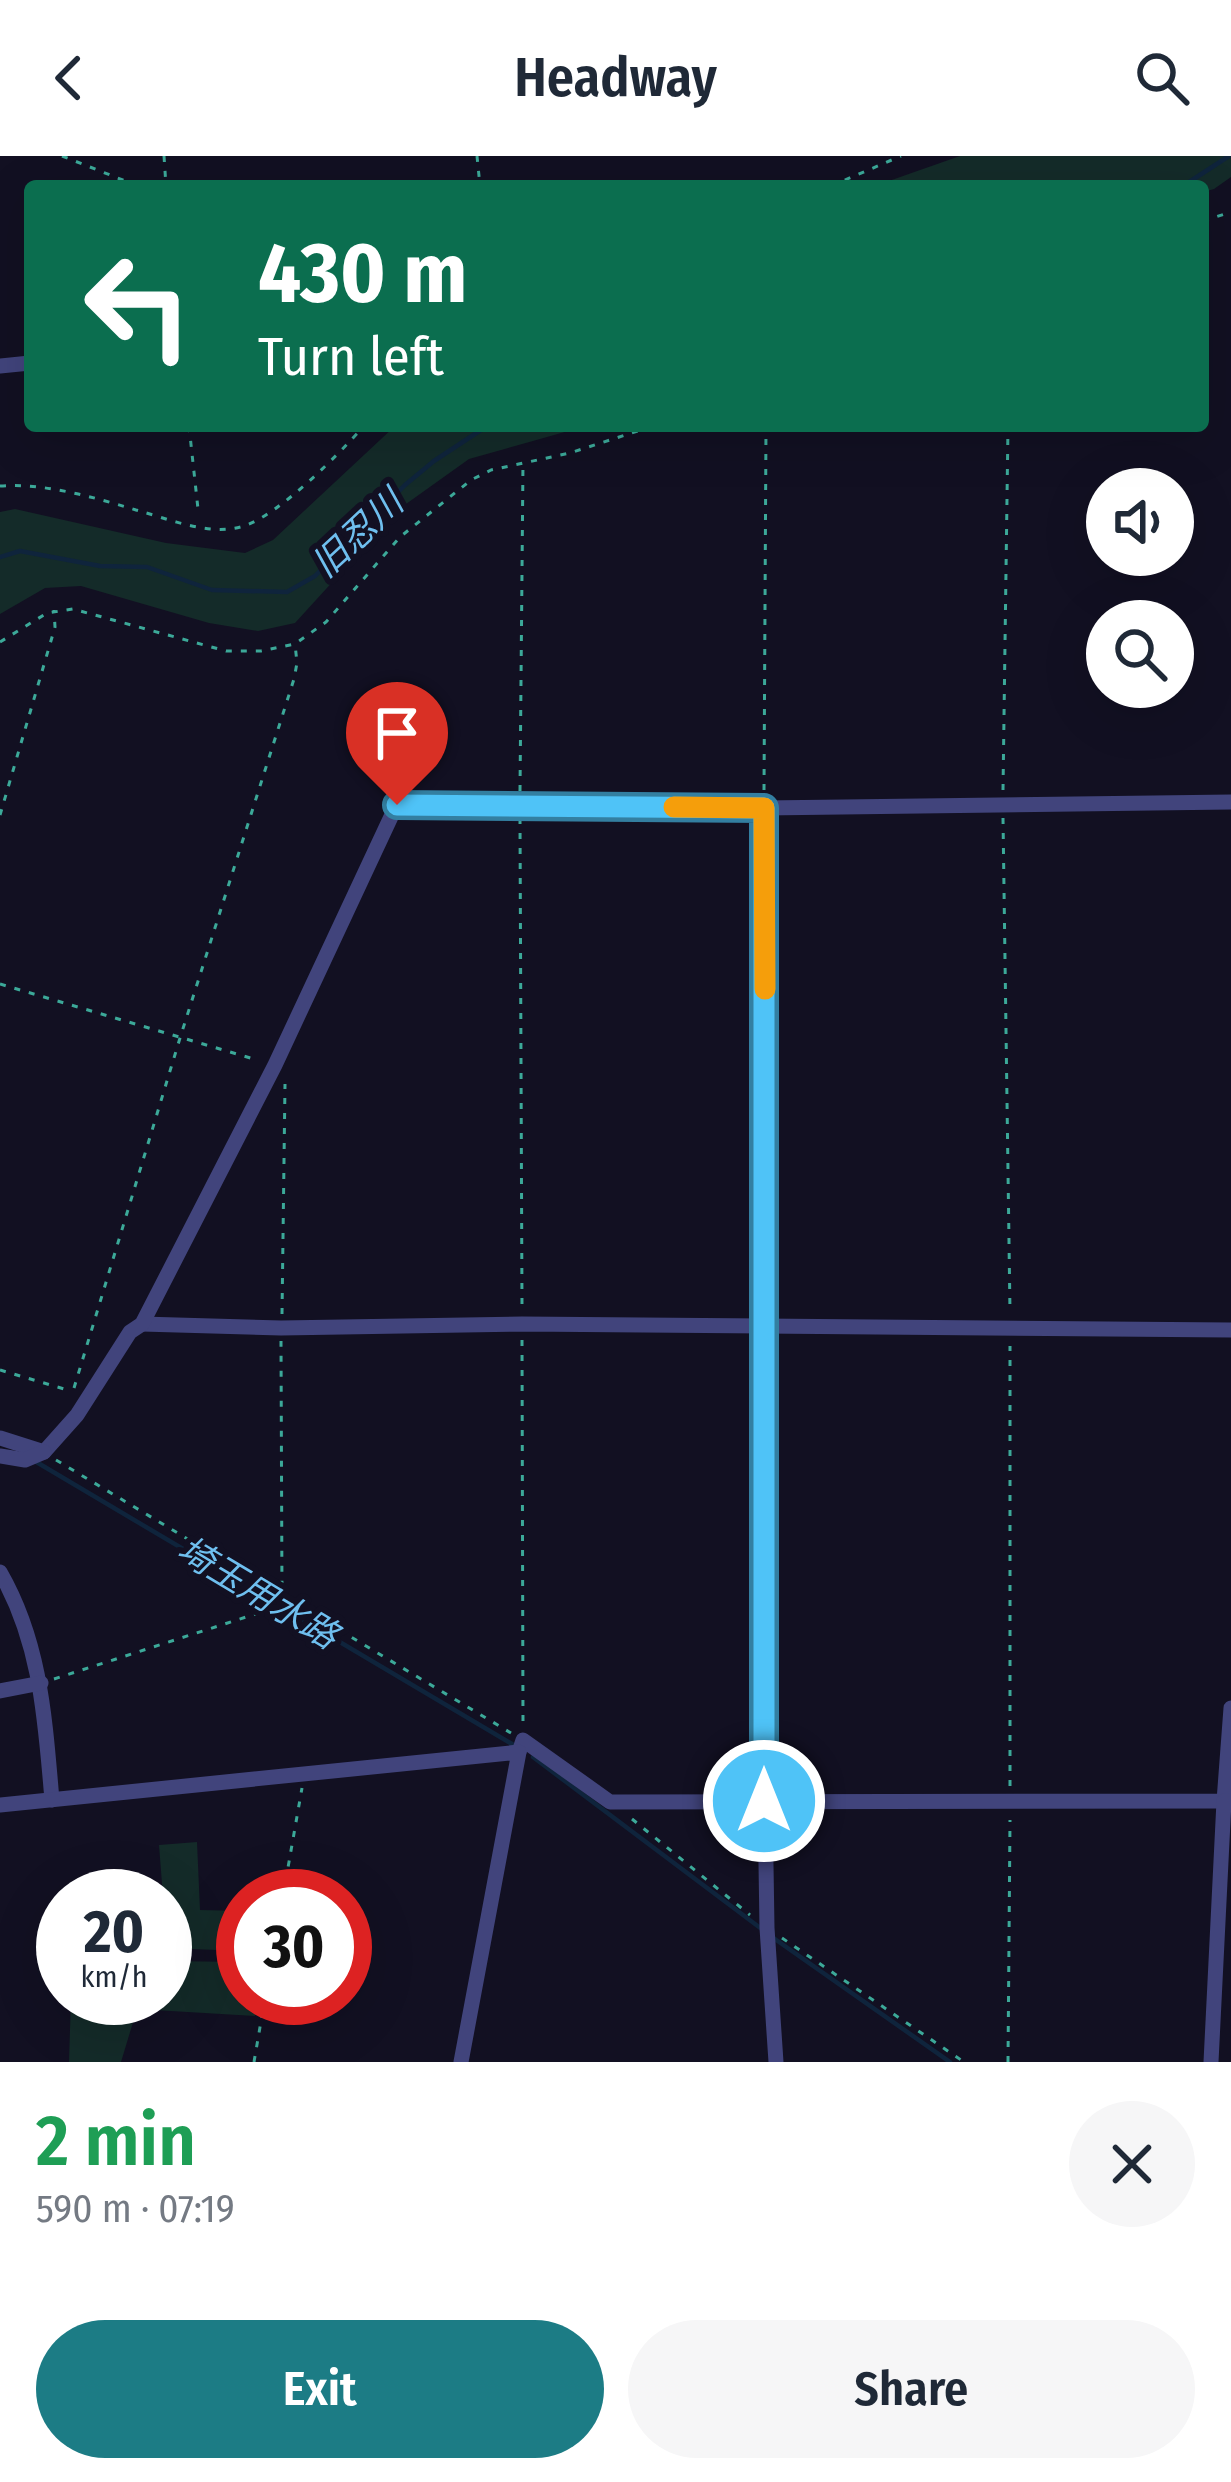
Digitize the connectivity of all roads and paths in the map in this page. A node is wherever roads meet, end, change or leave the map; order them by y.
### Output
1 (62, 156) edge
2 (898, 156) edge
3 (123, 180) edge
4 (844, 180) edge
5 (190, 432) edge
6 (358, 432) edge
7 (635, 432) edge
8 (766, 432) edge
9 (1008, 432) edge
10 (523, 462) junction
11 (0, 486) edge
12 (198, 509) dead end
13 (54, 610) junction
14 (0, 642) edge
15 (295, 644) junction
16 (1231, 802) edge
17 (520, 804) junction
18 (1003, 806) junction
19 (764, 808) junction
20 (0, 815) edge
21 (0, 984) edge
22 (179, 1038) junction
23 (275, 1064) junction
24 (142, 1324) junction
25 (523, 1324) junction
26 (765, 1326) junction
27 (281, 1328) junction
28 (1010, 1329) junction
29 (1231, 1330) edge
30 (0, 1370) edge
31 (0, 1438) edge
32 (44, 1452) junction
33 (0, 1456) edge
34 (0, 1572) edge
35 (279, 1602) junction
36 (41, 1683) junction
37 (0, 1691) edge
38 (1231, 1708) edge
39 (521, 1746) junction
40 (304, 1774) junction
41 (52, 1800) junction
42 (764, 1801) junction
43 (1010, 1801) junction
44 (1227, 1801) edge
45 (610, 1802) junction
46 (0, 1804) edge
47 (288, 1869) edge
48 (768, 1933) junction
49 (260, 2025) edge
50 (254, 2062) edge
51 (461, 2062) edge
52 (776, 2062) edge
53 (964, 2062) edge
54 (1008, 2062) edge
55 (1211, 2062) edge

1 - 3 path
2 - 4 path
5 - 12 path
6 - 11 path
7 - 10 path
8 - 19 path
9 - 18 path
10 - 15 path
10 - 17 path
13 - 14 path
13 - 15 path
13 - 20 path
15 - 22 path
16 - 18 street
17 - 19 street
17 - 23 street
17 - 25 path
18 - 19 street
18 - 28 path
19 - 26 street
21 - 22 path
22 - 23 path
22 - 30 path
23 - 24 street
23 - 27 path
24 - 27 street
24 - 32 street
25 - 26 street
25 - 27 street
25 - 39 path
26 - 28 street
26 - 42 street
27 - 35 path
28 - 29 street
28 - 43 path
31 - 32 street
32 - 33 street
32 - 35 path
34 - 36 street
35 - 36 path
35 - 39 path
36 - 37 street
36 - 41 street
38 - 44 street
39 - 40 street
39 - 45 street
39 - 51 street
40 - 41 street
40 - 47 path
41 - 46 street
42 - 43 street
42 - 45 street
42 - 48 street
43 - 44 street
43 - 54 path
44 - 55 street
45 - 48 path
48 - 52 street
48 - 53 path
49 - 50 path

